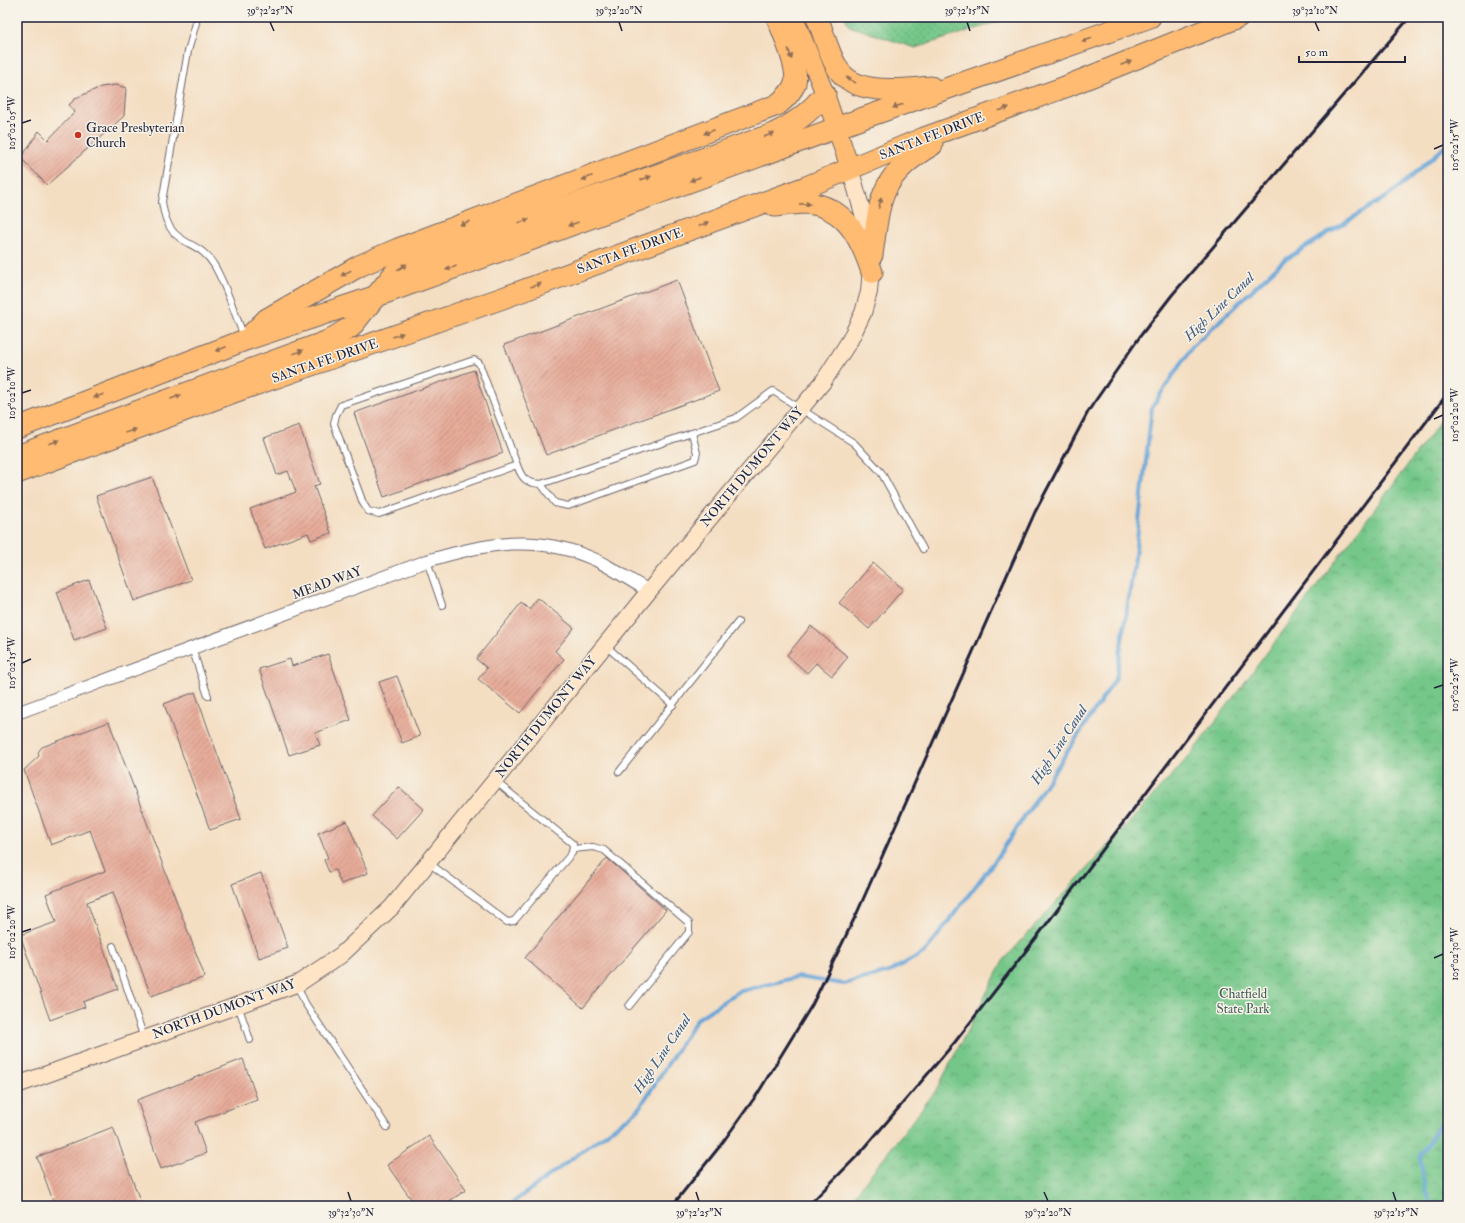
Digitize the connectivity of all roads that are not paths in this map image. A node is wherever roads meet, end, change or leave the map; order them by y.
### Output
1 (777, 17) edge
2 (794, 17) edge
3 (817, 17) edge
4 (1150, 17) edge
5 (1238, 17) edge
6 (196, 23) dead end
7 (958, 85) junction
8 (825, 94) junction
9 (978, 118) junction
10 (837, 128) junction
11 (850, 168) junction
12 (738, 210) junction
13 (872, 264) junction
14 (377, 296) junction
15 (246, 340) junction
16 (800, 410) junction
17 (17, 428) edge
18 (692, 433) junction
19 (17, 456) edge
20 (517, 465) junction
21 (17, 473) edge
22 (540, 484) junction
23 (923, 549) dead end
24 (427, 561) junction
25 (648, 592) junction
26 (442, 605) dead end
27 (738, 622) dead end
28 (605, 644) junction
29 (192, 648) junction
30 (208, 696) dead end
31 (673, 705) junction
32 (17, 713) edge
33 (619, 772) dead end
34 (494, 781) junction
35 (573, 849) junction
36 (428, 862) junction
37 (113, 946) dead end
38 (296, 984) junction
39 (238, 1005) junction
40 (629, 1006) dead end
41 (144, 1039) junction
42 (250, 1040) dead end
43 (17, 1085) edge
44 (388, 1127) dead end

1 -> 15 highway
2 - 8 main road
7 -> 3 highway
4 -> 7 highway
9 -> 5 highway, SANTA FE DRIVE
6 - 15 lane
7 -> 10 highway
8 - 10 main road
14 -> 8 highway
9 - 11 highway, SANTA FE DRIVE
13 -> 9 highway
10 - 11 main road
10 -> 14 highway
11 - 12 highway, SANTA FE DRIVE
11 - 13 street, NORTH DUMONT WAY
12 -> 13 highway
21 -> 12 highway, SANTA FE DRIVE
13 - 16 street, NORTH DUMONT WAY
14 - 15 highway
19 -> 14 highway
15 -> 17 highway
16 - 18 lane
16 - 23 lane
16 - 25 street, NORTH DUMONT WAY
18 - 22 lane
18 - 22 lane
20 - 20 lane
20 - 22 lane
24 - 25 street, MEAD WAY
24 - 26 lane
24 - 29 street, MEAD WAY
25 - 28 street, NORTH DUMONT WAY
27 - 31 lane
28 - 31 lane
28 - 34 street, NORTH DUMONT WAY
29 - 30 lane
29 - 32 street, MEAD WAY
31 - 33 lane
34 - 35 lane
34 - 36 street, NORTH DUMONT WAY
35 - 36 lane
35 - 40 lane
36 - 38 street, NORTH DUMONT WAY
37 - 41 lane
38 - 39 street, NORTH DUMONT WAY
38 - 44 lane
39 - 41 street, NORTH DUMONT WAY
39 - 42 lane
41 - 43 street, NORTH DUMONT WAY

